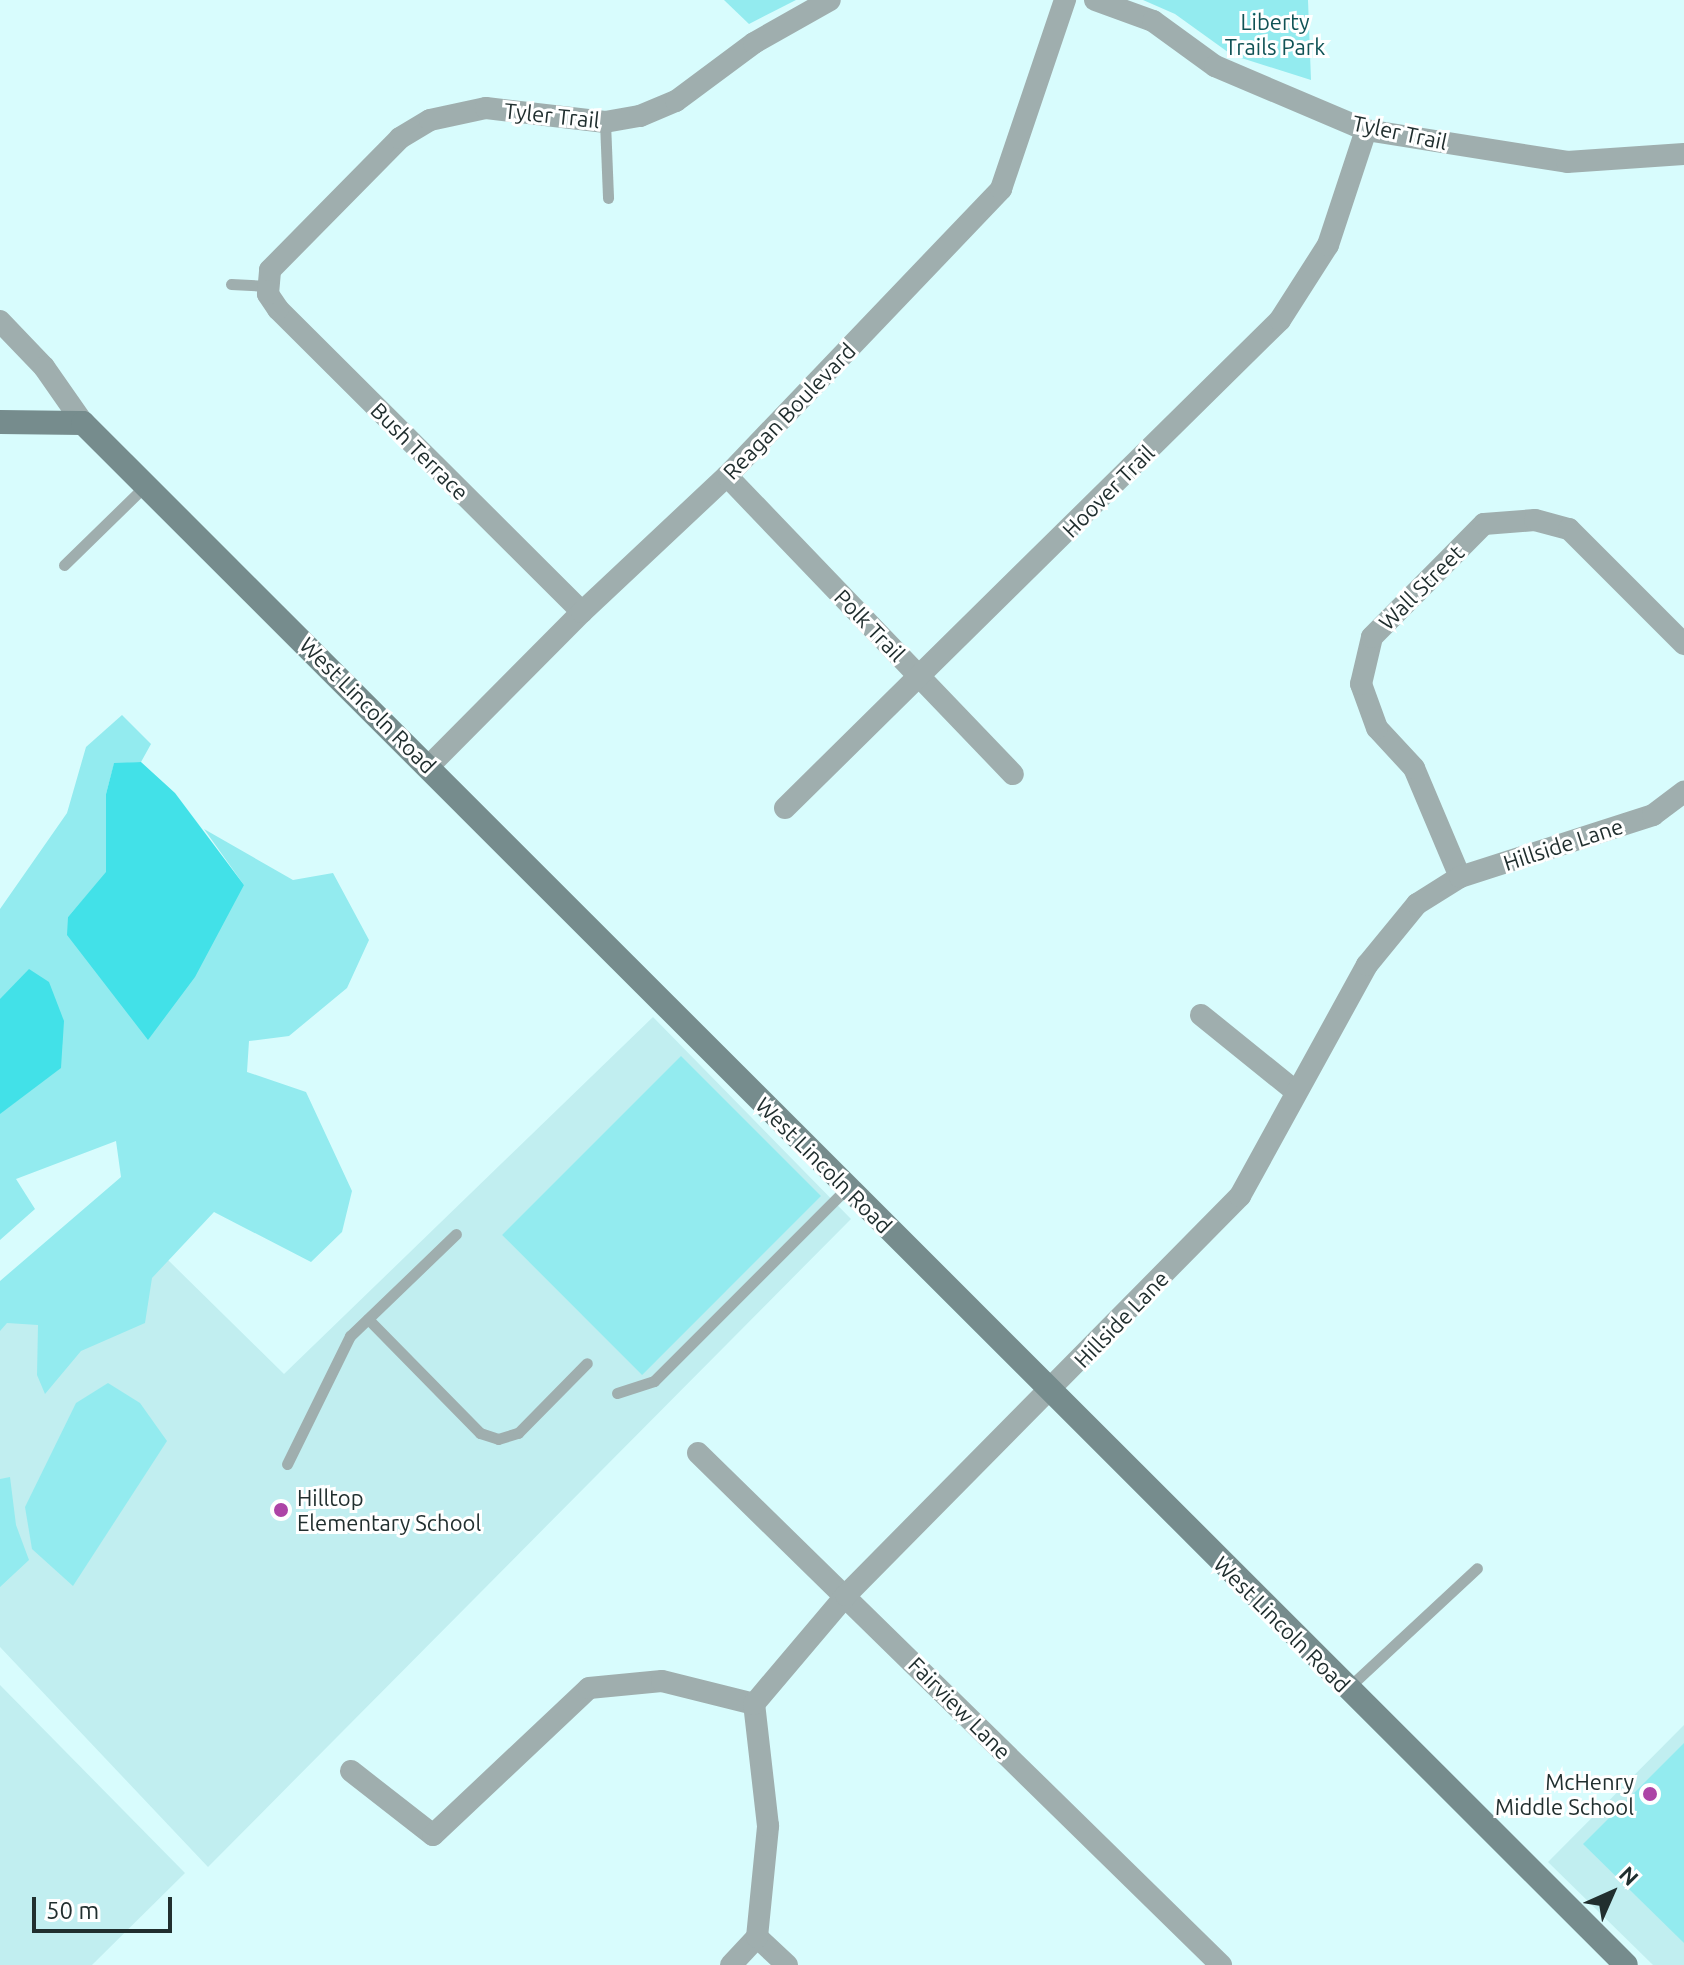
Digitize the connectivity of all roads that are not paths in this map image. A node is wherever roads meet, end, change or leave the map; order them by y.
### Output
1 (830, 0) edge
2 (1065, 0) edge
3 (1095, 0) edge
4 (605, 122) junction
5 (1366, 130) junction
6 (1684, 154) edge
7 (608, 198) dead end
8 (231, 284) dead end
9 (267, 286) junction
10 (0, 321) edge
11 (0, 422) edge
12 (83, 423) junction
13 (727, 476) junction
14 (146, 484) junction
15 (64, 565) dead end
16 (582, 612) junction
17 (1684, 644) edge
18 (920, 677) junction
19 (429, 766) junction
20 (1013, 774) dead end
21 (1684, 792) edge
22 (785, 808) dead end
23 (1460, 877) junction
24 (1201, 1015) dead end
25 (1294, 1090) junction
26 (847, 1188) junction
27 (456, 1234) dead end
28 (368, 1319) junction
29 (587, 1363) dead end
30 (617, 1393) dead end
31 (1050, 1393) junction
32 (698, 1453) dead end
33 (287, 1464) dead end
34 (1477, 1568) dead end
35 (846, 1595) junction
36 (1348, 1689) junction
37 (754, 1704) junction
38 (351, 1771) dead end
39 (757, 1937) junction
40 (731, 1965) edge
41 (787, 1965) edge
42 (1221, 1965) edge
43 (1626, 1965) edge

1 - 4 street, Tyler Trail
2 - 13 street, Reagan Boulevard
3 - 5 street, Tyler Trail
4 - 7 lane
4 - 9 street, Tyler Trail
5 - 6 street, Tyler Trail
5 - 18 street, Hoover Trail
8 - 9 lane
9 - 16 street, Bush Terrace
10 - 12 street
11 - 12 street
12 - 14 street, West Lincoln Road
13 - 16 street, Reagan Boulevard
13 - 18 street, Polk Trail
14 - 15 lane
14 - 19 street, West Lincoln Road
16 - 19 street, Reagan Boulevard
17 - 23 street, Wall Street
18 - 20 street, Polk Trail
18 - 22 street, Hoover Trail
19 - 26 street, West Lincoln Road
21 - 23 street, Hillside Lane
23 - 25 street, Hillside Lane
24 - 25 street
25 - 31 street, Hillside Lane
26 - 30 lane
26 - 31 street, West Lincoln Road
27 - 28 lane
28 - 29 lane
28 - 33 lane
31 - 35 street, Hillside Lane
31 - 36 street, West Lincoln Road
32 - 35 street, Fairview Lane
34 - 36 lane
35 - 37 street, Hillside Lane
35 - 42 street, Fairview Lane
36 - 43 street, West Lincoln Road
37 - 38 street
37 - 39 street
39 - 40 street
39 - 41 street

